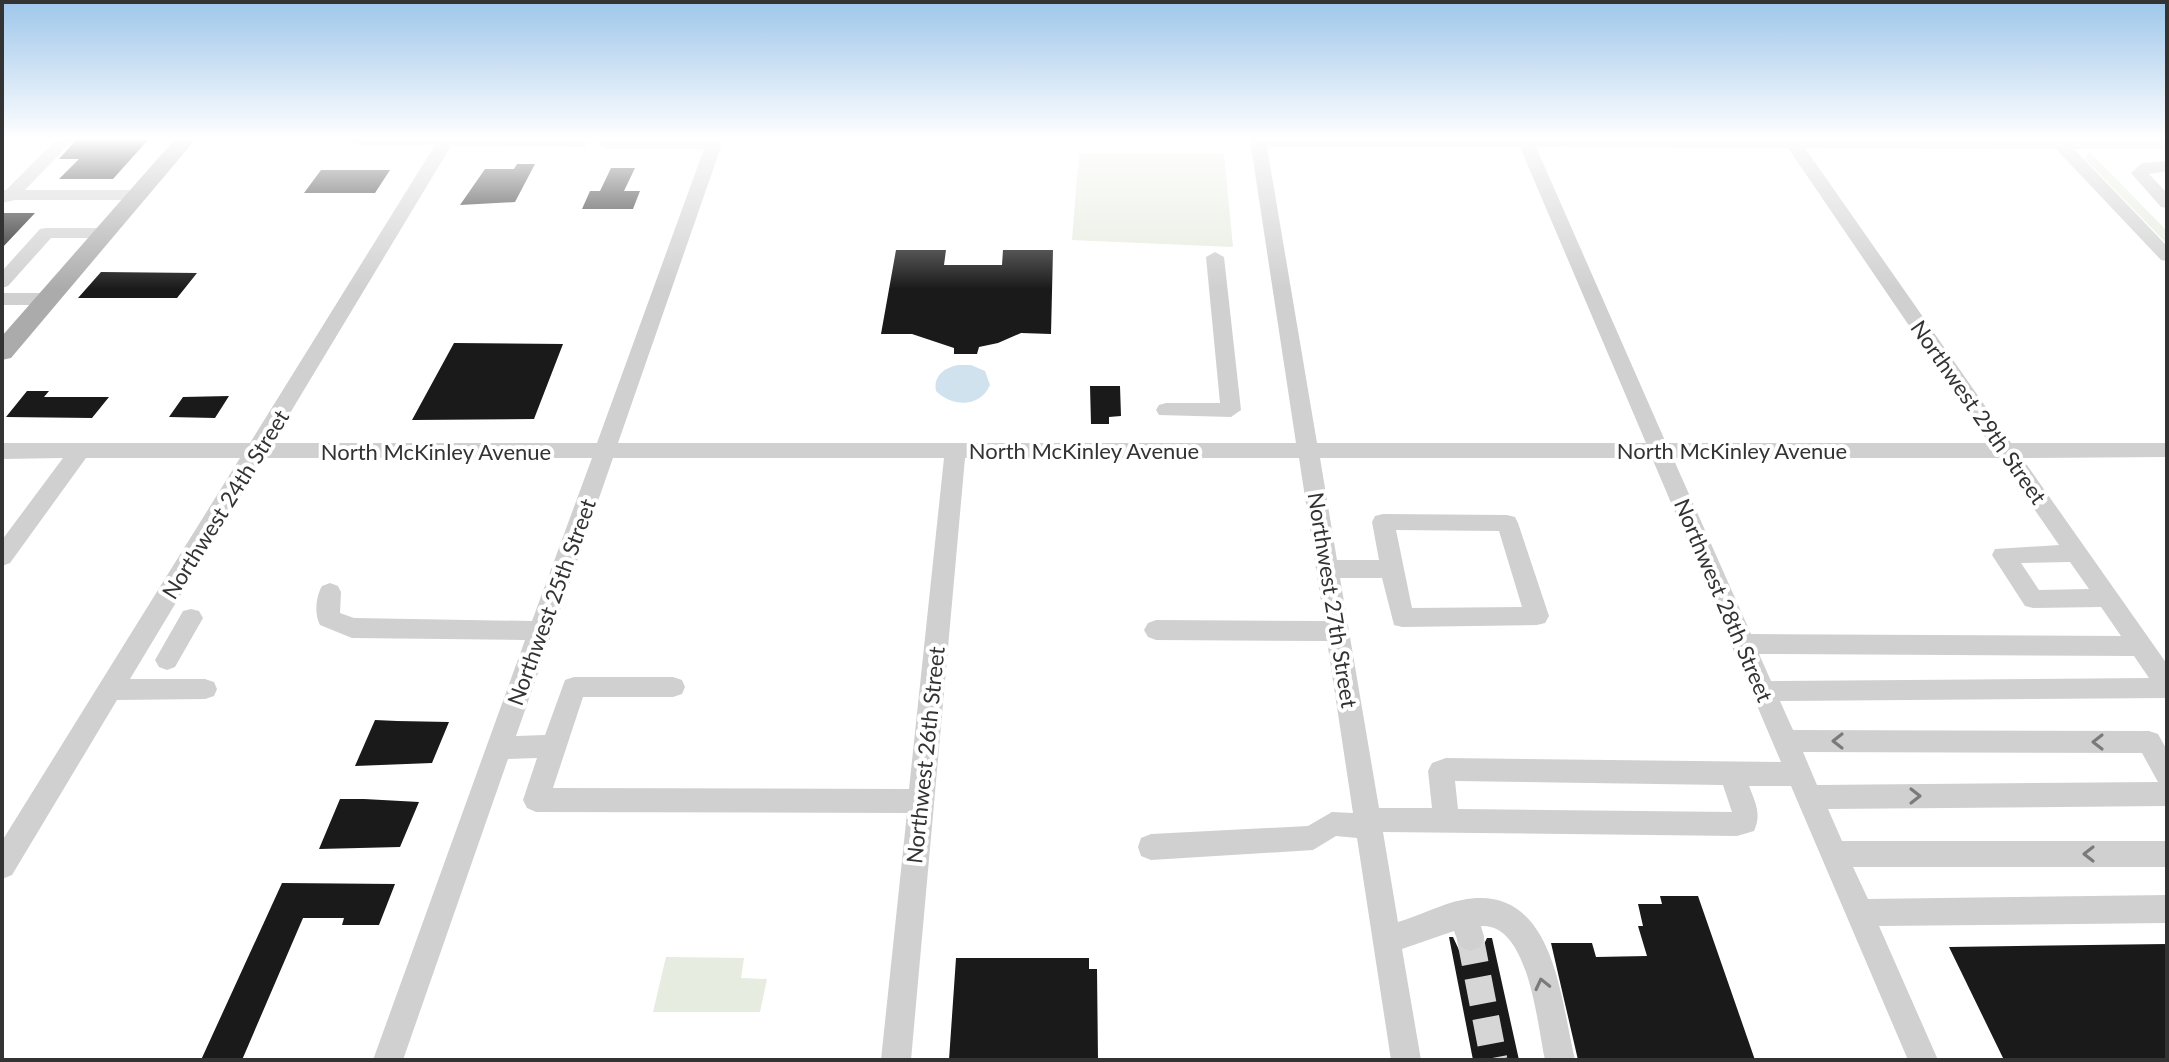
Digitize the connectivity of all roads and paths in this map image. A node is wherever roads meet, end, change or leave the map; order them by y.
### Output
1 (143, 190) edge
2 (416, 190) edge
3 (698, 190) edge
4 (1266, 190) edge
5 (1546, 190) edge
6 (1825, 190) edge
7 (2104, 190) edge
8 (138, 195) junction
9 (5, 198) edge
10 (105, 233) junction
11 (2167, 256) edge
12 (1215, 257) dead end
13 (2, 282) edge
14 (2, 299) edge
15 (48, 299) junction
16 (2, 352) edge
17 (1166, 410) dead end
18 (258, 450) junction
19 (955, 450) junction
20 (1308, 450) junction
21 (1659, 450) junction
22 (2005, 450) junction
23 (2167, 450) edge
24 (2, 451) edge
25 (80, 451) junction
26 (605, 451) junction
27 (2077, 553) junction
28 (2, 557) edge
29 (1328, 569) junction
30 (1392, 569) junction
31 (330, 592) dead end
32 (2108, 598) junction
33 (191, 618) dead end
34 (1156, 630) dead end
35 (540, 631) junction
36 (1338, 631) junction
37 (139, 644) junction
38 (1743, 644) junction
39 (2141, 646) junction
40 (2167, 686) edge
41 (673, 687) dead end
42 (205, 689) dead end
43 (111, 690) junction
44 (1764, 691) junction
45 (1785, 741) junction
46 (554, 746) junction
47 (499, 748) junction
48 (2165, 769) edge
49 (1732, 774) junction
50 (1804, 785) junction
51 (2167, 794) edge
52 (921, 801) junction
53 (1446, 821) junction
54 (1369, 823) junction
55 (1151, 847) dead end
56 (1834, 854) junction
57 (2167, 854) edge
58 (2, 866) edge
59 (2167, 909) edge
60 (1859, 913) junction
61 (1388, 939) junction
62 (388, 1060) edge
63 (896, 1060) edge
64 (1406, 1060) edge
65 (1560, 1060) edge
66 (1923, 1060) edge

1 - 8 main road
2 - 18 street, Northwest 24th Street
3 - 26 street, Northwest 25th Street
4 - 20 street, Northwest 27th Street
5 - 21 street, Northwest 28th Street
6 - 22 street, Northwest 29th Street
7 - 11 street
8 - 9 street
8 - 10 main road
10 - 13 street
10 - 15 main road
12 - 17 street
14 - 15 street
15 - 16 main road
18 - 25 street, North McKinley Avenue
18 - 26 street, North McKinley Avenue
18 - 37 street, Northwest 24th Street
19 - 20 street, North McKinley Avenue
19 - 26 street, North McKinley Avenue
19 - 52 street, Northwest 26th Street
20 - 21 street, North McKinley Avenue
20 - 29 street, Northwest 27th Street
21 - 22 street, North McKinley Avenue
21 - 38 street, Northwest 28th Street
22 - 23 street, North McKinley Avenue
22 - 27 street, Northwest 29th Street
24 - 25 street, North McKinley Avenue
25 - 28 street
26 - 35 street, Northwest 25th Street
27 - 32 street, Northwest 29th Street
27 - 32 street
29 - 30 street
29 - 36 street, Northwest 27th Street
30 - 30 street
31 - 35 street
32 - 39 street, Northwest 29th Street
33 - 37 street
34 - 36 street
35 - 47 street, Northwest 25th Street
36 - 54 street, Northwest 27th Street
37 - 43 street, Northwest 24th Street
38 - 39 street
38 - 44 street, Northwest 28th Street
39 - 40 street, Northwest 29th Street
40 - 44 street
41 - 46 street
42 - 43 street
43 - 58 street, Northwest 24th Street
44 - 45 street, Northwest 28th Street
48 -> 45 street
45 - 50 street, Northwest 28th Street
46 - 47 street
46 - 52 street
47 - 62 street, Northwest 25th Street
49 - 50 street
49 - 53 street
49 - 53 street
50 -> 51 street
50 - 56 street, Northwest 28th Street
52 - 63 street, Northwest 26th Street
53 - 54 street
54 - 55 street
54 - 61 street, Northwest 27th Street
57 -> 56 street
56 - 60 street, Northwest 28th Street
59 - 60 street
60 - 66 street, Northwest 28th Street
61 - 64 street, Northwest 27th Street
65 -> 61 street

